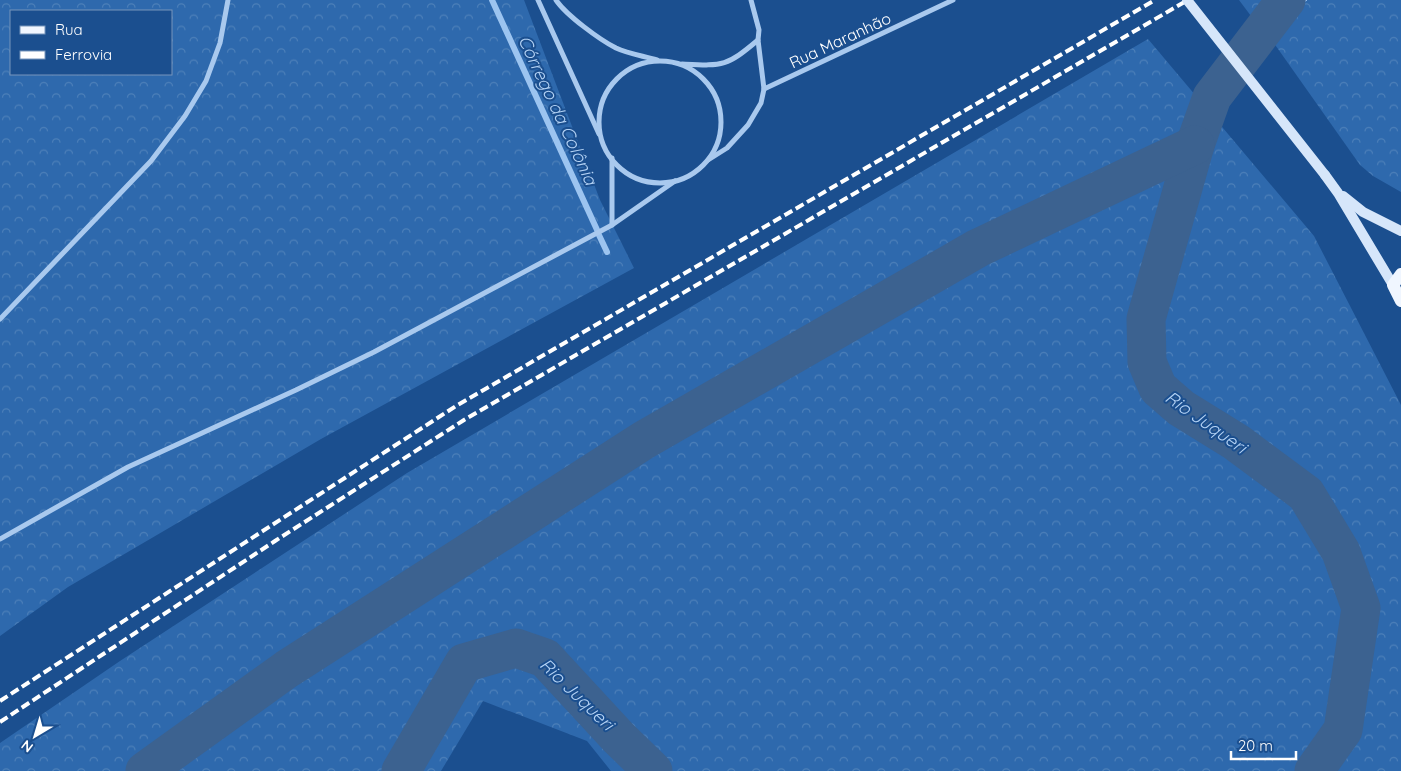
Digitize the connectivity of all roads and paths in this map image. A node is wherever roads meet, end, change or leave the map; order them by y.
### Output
1 (228, 0) edge
2 (538, 0) edge
3 (556, 0) edge
4 (751, 0) edge
5 (953, 0) edge
6 (1187, 0) edge
7 (758, 40) junction
8 (660, 60) junction
9 (680, 64) junction
10 (764, 89) junction
11 (602, 141) junction
12 (612, 158) junction
13 (706, 162) junction
14 (675, 181) junction
15 (1338, 193) junction
16 (612, 225) junction
17 (1401, 230) edge
18 (1401, 274) edge
19 (1393, 285) junction
20 (1401, 301) edge
21 (0, 319) edge
22 (0, 539) edge

1 - 21 street
2 - 11 street
3 - 8 street
4 - 7 street
5 - 10 street, Rua Maranhão
6 - 15 main road, bridge
7 - 9 street
7 - 10 street
8 - 9 street
8 - 11 street
9 - 13 street
10 - 13 street
11 - 12 street
12 - 14 street
12 - 16 street
13 - 14 street
14 - 16 street
15 - 17 main road
15 - 19 main road
16 - 22 street
18 - 19 main road
19 - 20 main road

